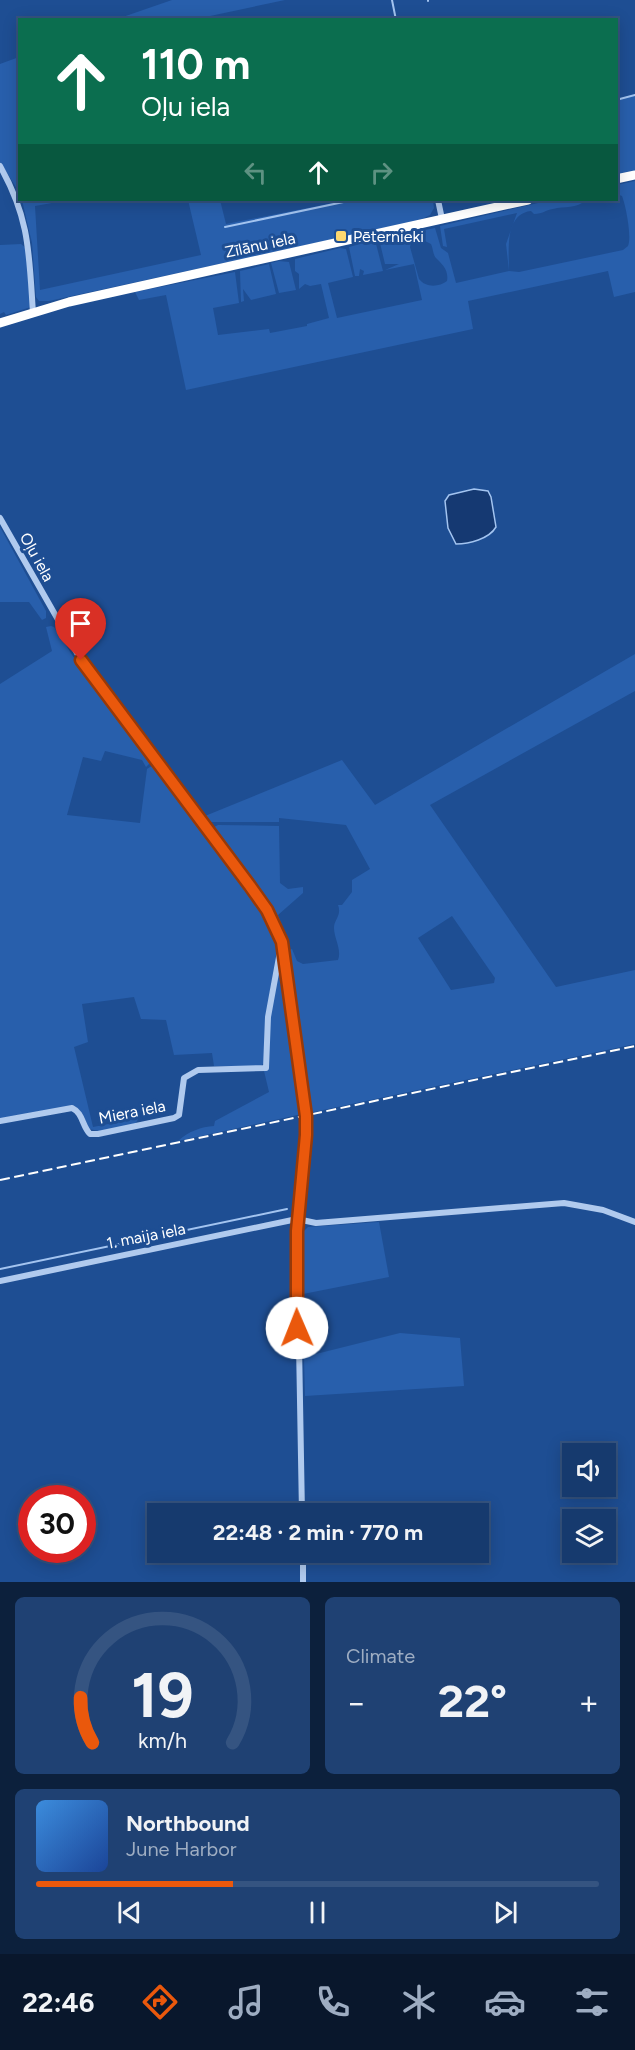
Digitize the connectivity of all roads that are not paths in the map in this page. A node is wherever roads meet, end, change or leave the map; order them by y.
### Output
1 (0, 166) edge
2 (635, 175) edge
3 (618, 179) edge
4 (438, 201) edge
5 (523, 201) edge
6 (442, 219) junction
7 (33, 313) junction
8 (0, 323) edge
9 (0, 518) edge
10 (282, 942) junction
11 (0, 1122) edge
12 (297, 1219) junction
13 (635, 1222) edge
14 (0, 1281) edge
15 (302, 1503) edge
16 (303, 1563) edge
17 (303, 1582) edge

1 - 7 street
2 - 3 highway
4 - 6 street
5 - 6 highway, Zīlānu iela
6 - 7 highway, Zīlānu iela
7 - 8 highway, Zīlānu iela
9 - 10 street, Oļu iela
10 - 11 street, Miera iela
10 - 12 street, Oļu iela
12 - 13 street, 1. maija iela
12 - 14 street, 1. maija iela
12 - 15 street, Oļu iela
16 - 17 street

